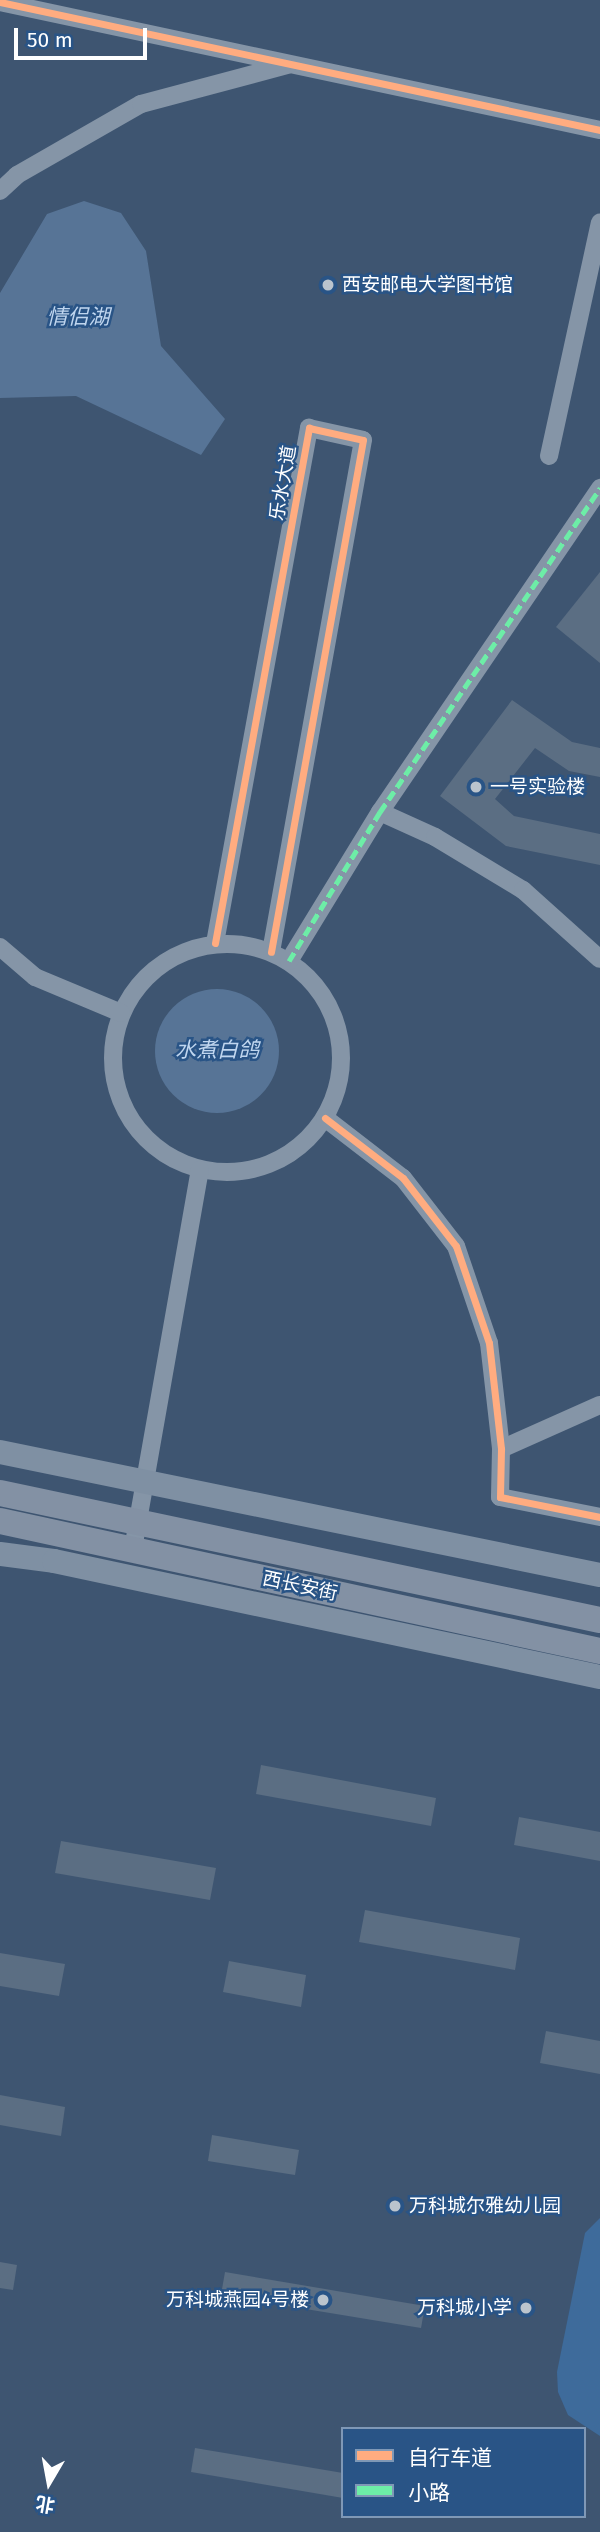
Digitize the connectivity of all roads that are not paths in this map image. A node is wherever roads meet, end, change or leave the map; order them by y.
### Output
1 (0, 2) edge
2 (292, 64) junction
3 (600, 130) edge
4 (0, 191) edge
5 (600, 222) edge
6 (549, 456) dead end
7 (600, 488) edge
8 (380, 812) junction
9 (215, 943) junction
10 (0, 947) edge
11 (271, 952) junction
12 (600, 959) edge
13 (289, 961) junction
14 (121, 1013) junction
15 (325, 1118) junction
16 (200, 1170) junction
17 (600, 1405) edge
18 (501, 1449) junction
19 (0, 1452) edge
20 (145, 1481) junction
21 (0, 1493) edge
22 (600, 1517) edge
23 (0, 1521) edge
24 (135, 1536) junction
25 (0, 1554) edge
26 (600, 1575) edge
27 (600, 1620) edge
28 (600, 1651) edge
29 (600, 1678) edge

1 - 2 street
2 - 3 street
2 - 4 street
5 - 6 street
7 - 8 street
8 - 12 street
8 - 13 street
9 - 11 street
9 - 11 street, 乐水大道
9 - 14 street
10 - 14 street
11 - 13 street
13 - 15 street
14 - 16 street
15 - 16 street
15 - 18 street
16 - 20 street
17 - 18 street
18 - 22 street
19 - 20 main road
20 - 24 street
20 - 26 main road
21 - 24 main road, 西长安街
23 - 24 main road, 西长安街
24 - 27 main road, 西长安街
24 - 28 main road, 西长安街
25 - 29 main road

